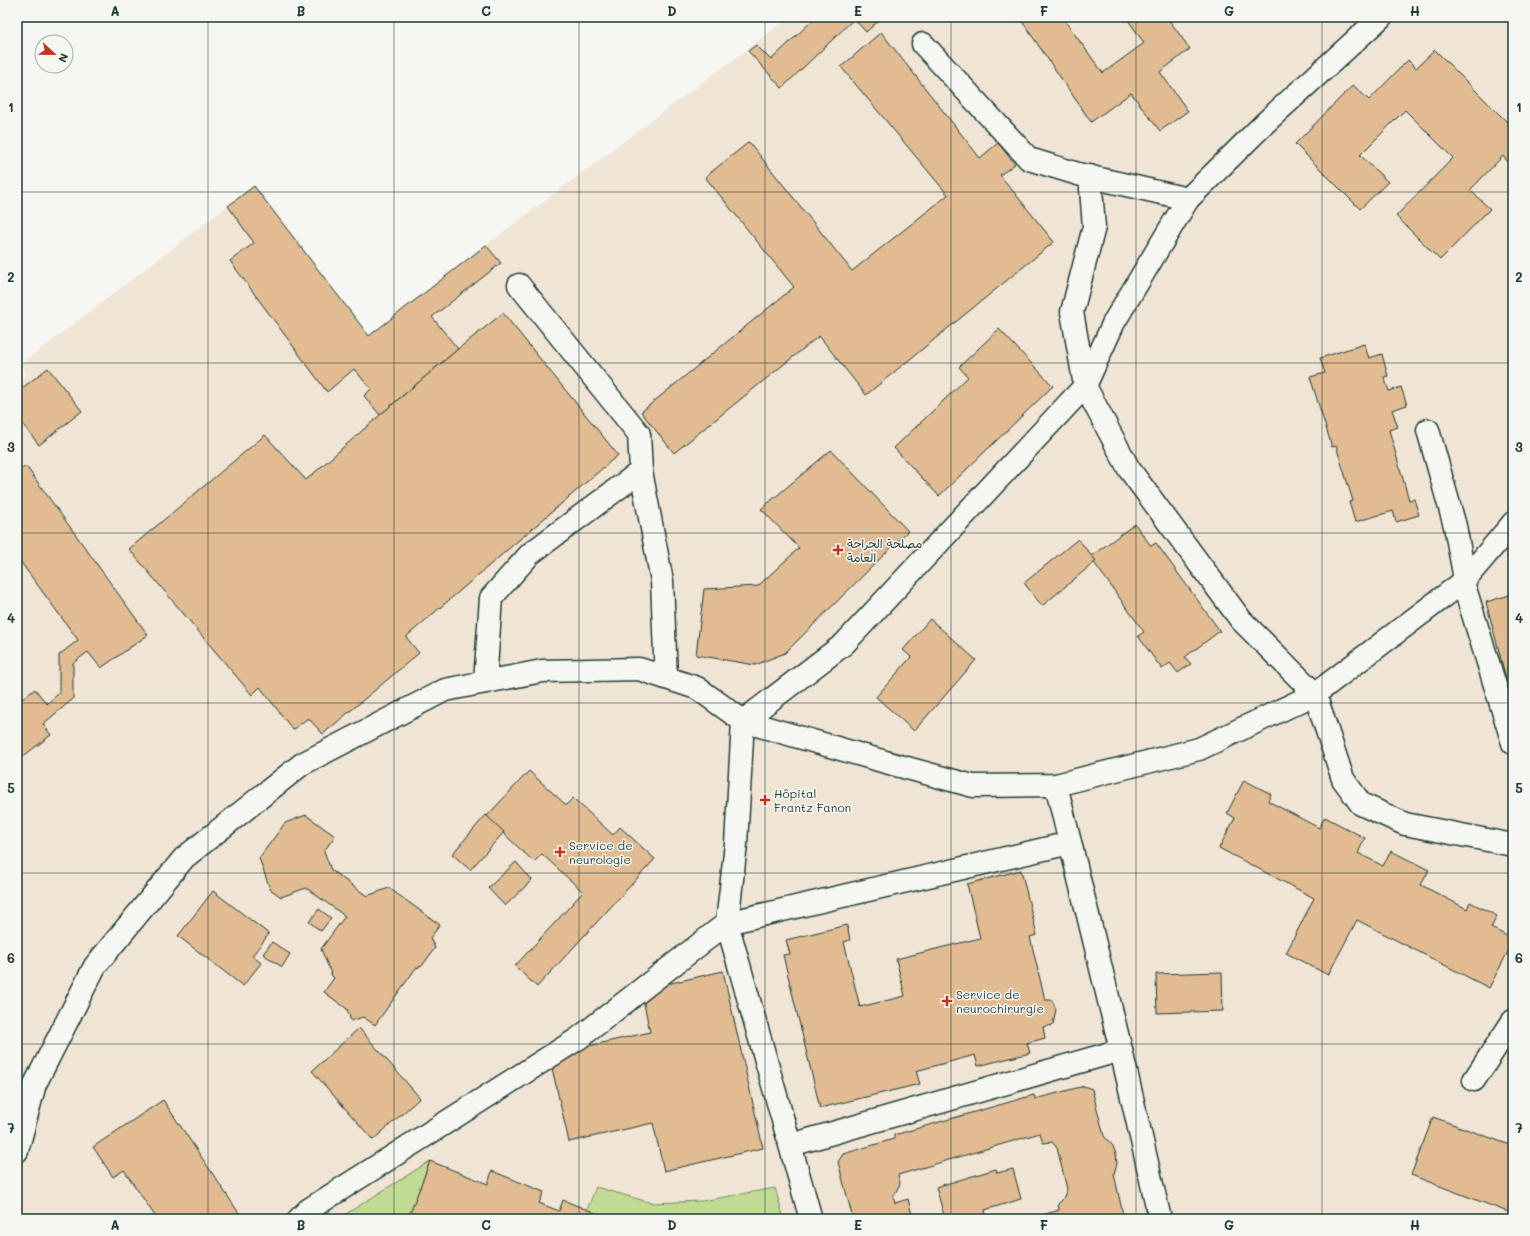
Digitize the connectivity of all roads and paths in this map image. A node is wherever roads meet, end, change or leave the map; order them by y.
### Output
1 (1381, 17) edge
2 (923, 44) dead end
3 (1090, 176) junction
4 (1188, 199) junction
5 (519, 285) dead end
6 (1085, 386) junction
7 (1428, 430) dead end
8 (641, 471) junction
9 (1513, 523) edge
10 (1464, 581) junction
11 (666, 678) junction
12 (484, 682) junction
13 (1316, 694) junction
14 (743, 721) junction
15 (1513, 743) edge
16 (1056, 785) junction
17 (1070, 843) junction
18 (1513, 845) edge
19 (727, 923) junction
20 (1513, 1021) edge
21 (1121, 1050) junction
22 (1474, 1080) dead end
23 (791, 1145) junction
24 (17, 1151) edge
25 (299, 1219) edge
26 (810, 1219) edge
27 (1160, 1219) edge

1 - 4 lane
2 - 3 lane
3 - 4 lane
3 - 6 lane
4 - 6 lane
5 - 8 lane
6 - 13 lane
6 - 14 lane
7 - 10 lane
8 - 11 lane
8 - 12 lane
9 - 10 lane
10 - 13 lane
10 - 15 lane
11 - 12 lane
11 - 14 lane
12 - 24 lane
13 - 16 lane
13 - 18 lane
14 - 16 lane
14 - 19 lane
16 - 17 lane
17 - 19 lane
17 - 21 lane
19 - 23 lane
19 - 25 lane
20 - 22 lane
21 - 23 lane
21 - 27 lane
23 - 26 lane

